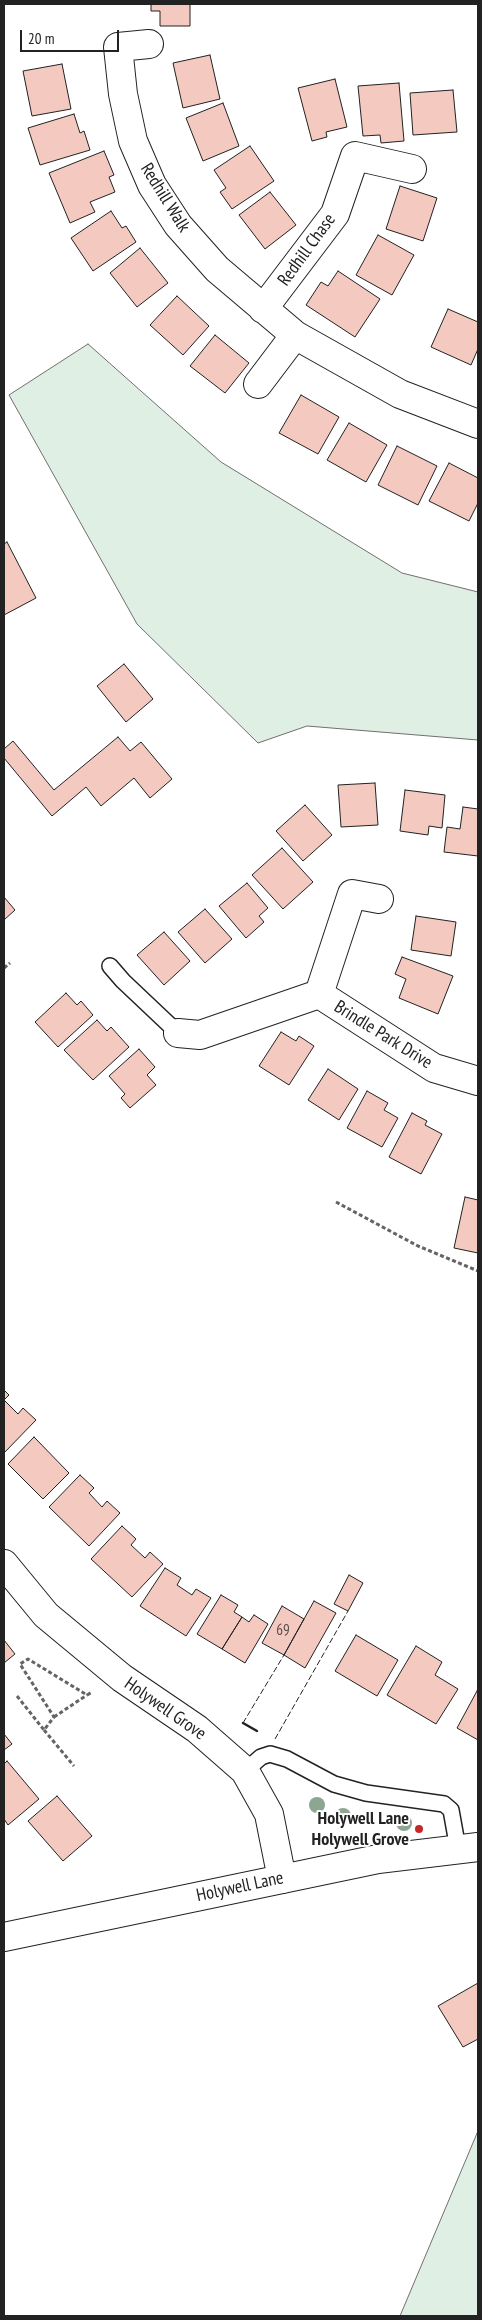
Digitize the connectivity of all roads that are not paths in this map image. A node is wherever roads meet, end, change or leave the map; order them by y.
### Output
1 (149, 44) dead end
2 (412, 169) dead end
3 (262, 309) junction
4 (295, 335) junction
5 (258, 384) dead end
6 (478, 424) edge
7 (379, 899) dead end
8 (110, 966) dead end
9 (319, 994) junction
10 (178, 1033) joint
11 (478, 1081) edge
12 (4, 1564) edge
13 (245, 1771) junction
14 (468, 1848) edge
15 (282, 1879) junction
16 (4, 1937) edge

1 - 3 street, Redhill Walk
2 - 3 street, Redhill Chase
3 - 4 street, Redhill Walk
4 - 5 street
4 - 6 street, Redhill Walk
7 - 9 street, Brindle Park Drive
8 - 10 lane
9 - 10 street, Brindle Park Drive
9 - 11 street, Brindle Park Drive
12 - 13 street, Holywell Grove
13 - 14 lane
13 - 15 street, Holywell Grove
14 - 15 street, Holywell Lane
15 - 16 street, Holywell Lane

